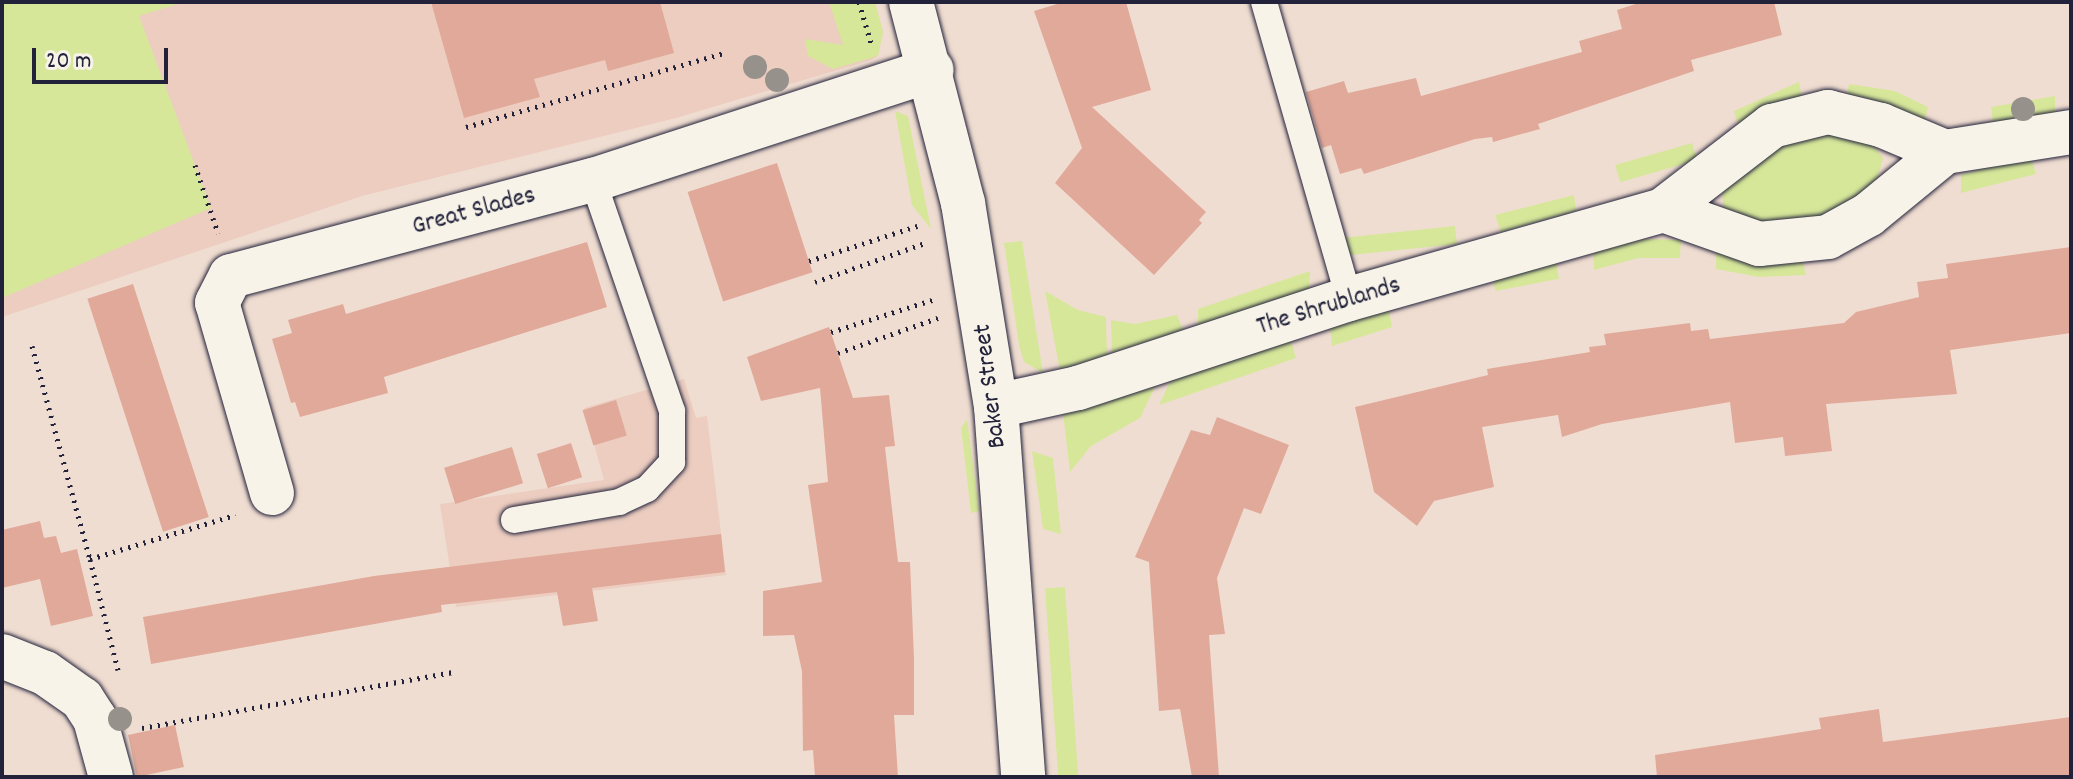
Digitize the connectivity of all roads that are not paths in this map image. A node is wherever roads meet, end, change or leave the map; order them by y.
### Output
1 (911, 2) edge
2 (1264, 2) edge
3 (932, 70) junction
4 (2071, 132) edge
5 (1945, 152) junction
6 (593, 180) junction
7 (1663, 210) junction
8 (1349, 299) junction
9 (996, 406) junction
10 (272, 493) road end
11 (514, 520) dead end
12 (2, 656) edge
13 (111, 777) edge
14 (1023, 777) edge

1 - 3 street, Baker Street
2 - 8 lane
3 - 6 street, Great Slades
3 - 9 street, Baker Street
4 - 5 street
5 - 7 street
5 - 7 street, The Shrublands
6 - 10 street, Great Slades
6 - 11 lane
7 - 8 street, The Shrublands
8 - 9 street, The Shrublands
9 - 14 street, Baker Street
12 - 13 street

